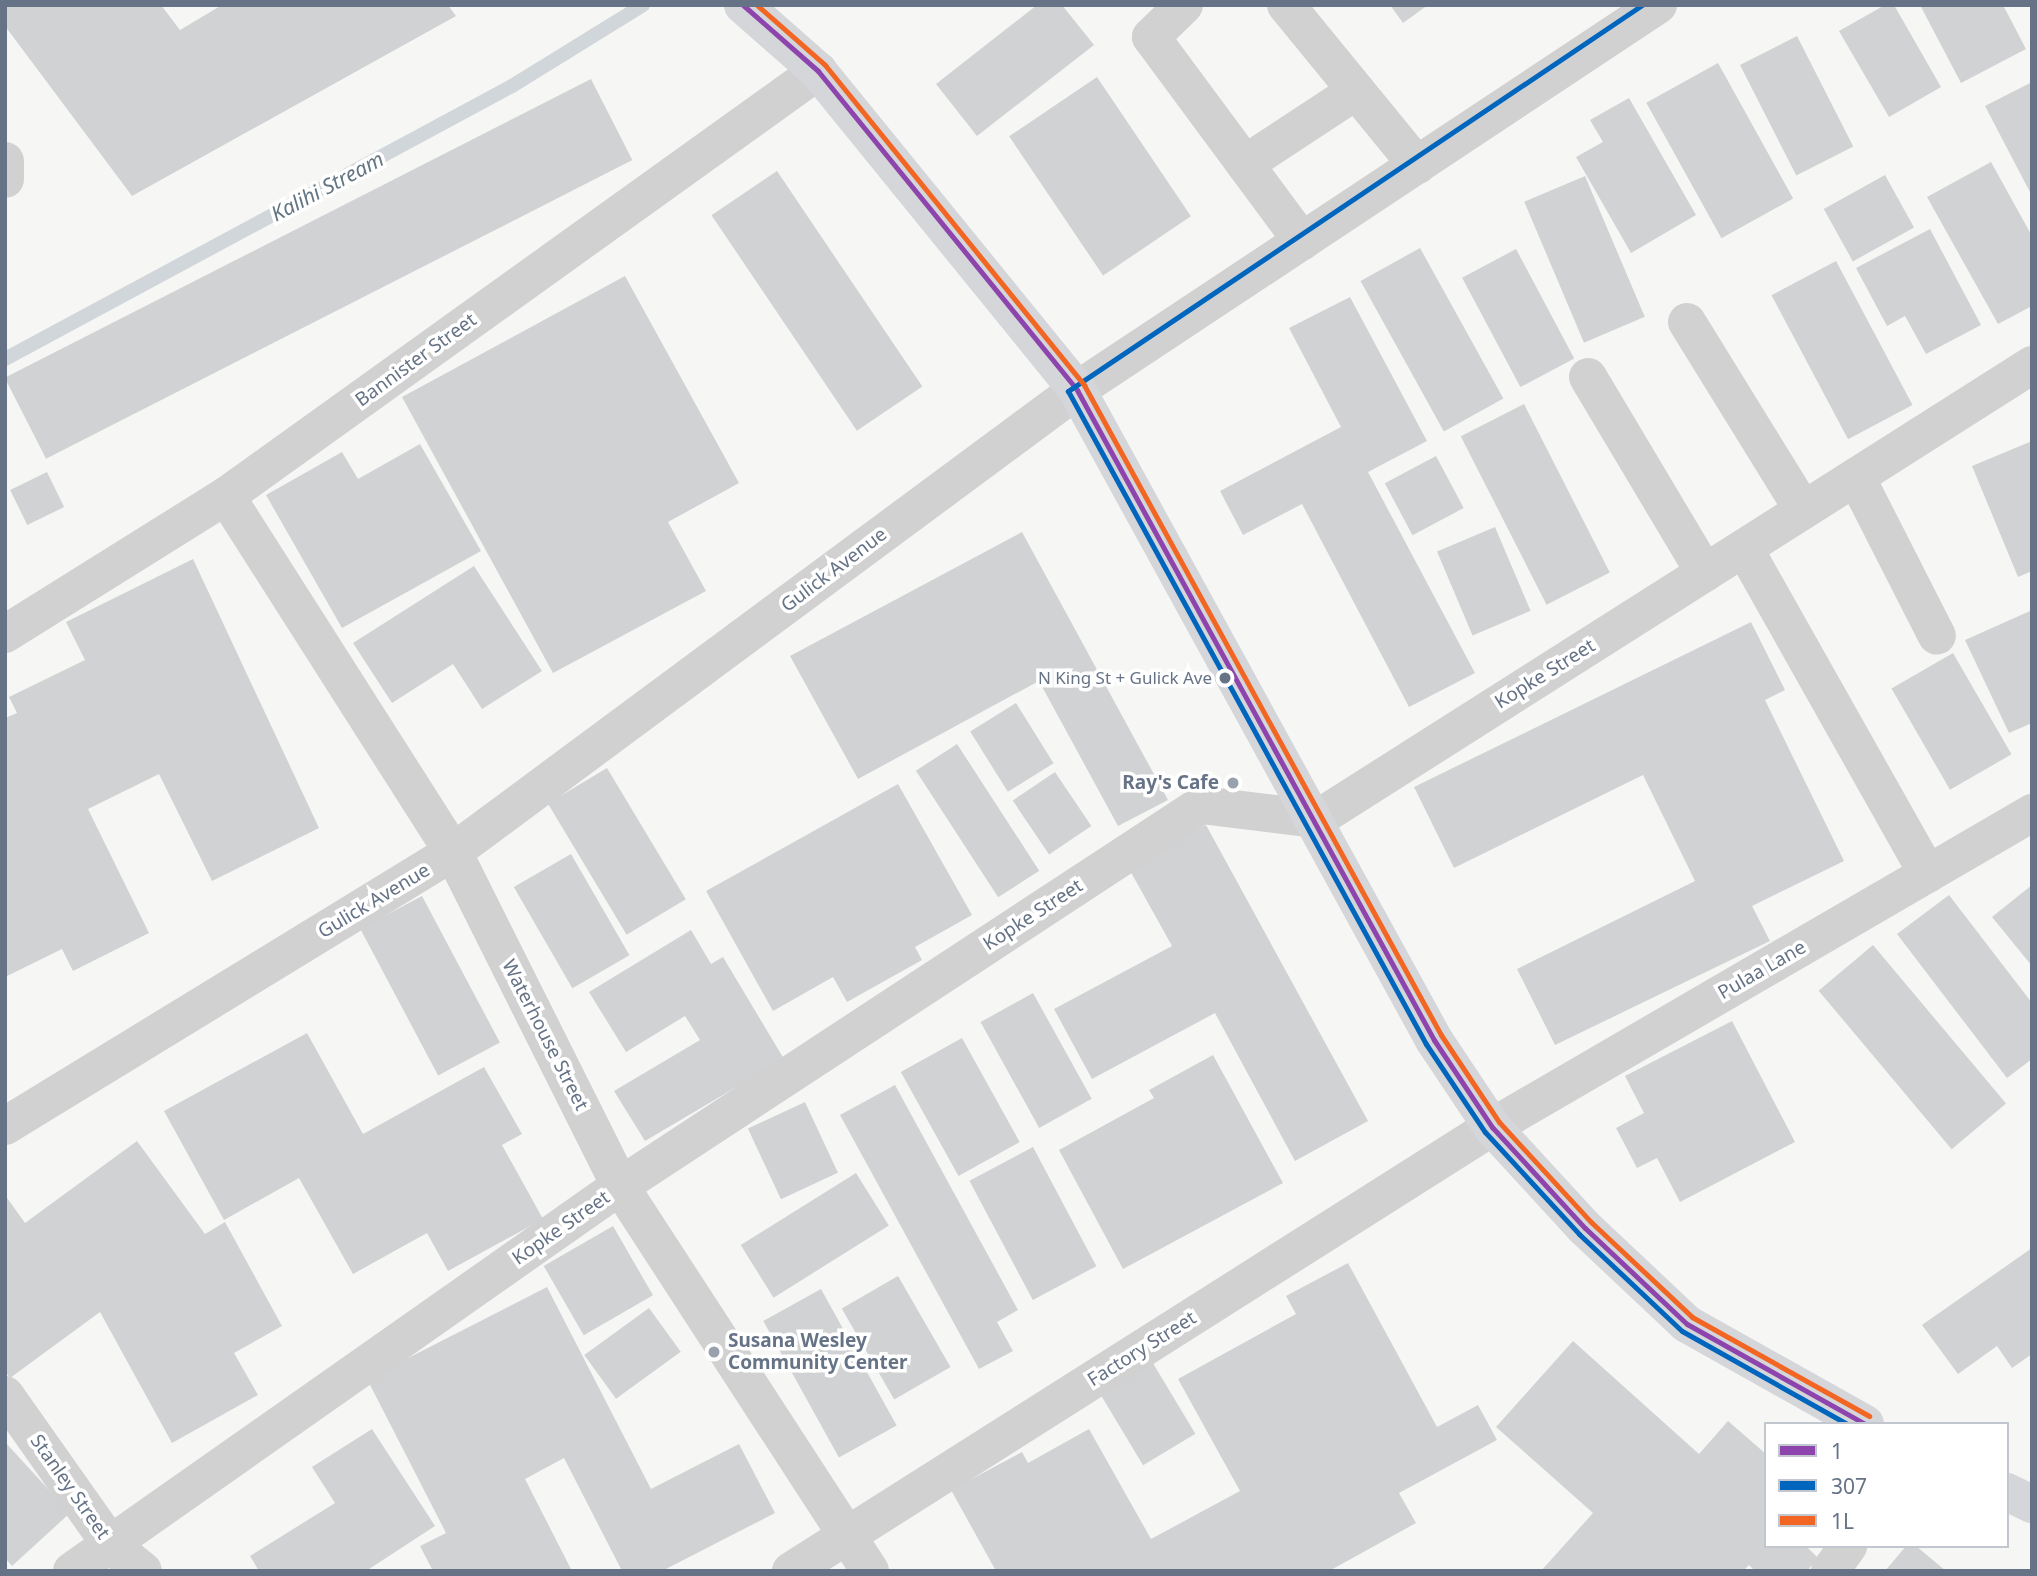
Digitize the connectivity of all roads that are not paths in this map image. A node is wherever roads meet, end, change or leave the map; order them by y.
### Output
1 (1184, 5) edge
2 (1286, 5) edge
3 (1658, 5) edge
4 (754, 15) edge
5 (1617, 16) edge
6 (818, 71) junction
7 (1356, 91) junction
8 (5, 161) edge
9 (1245, 164) junction
10 (1416, 165) junction
11 (5, 179) edge
12 (1301, 241) junction
13 (1687, 322) dead end
14 (2032, 365) edge
15 (1588, 377) dead end
16 (1077, 390) junction
17 (1856, 477) junction
18 (226, 496) junction
19 (1803, 510) junction
20 (1744, 548) junction
21 (1705, 573) junction
22 (5, 634) edge
23 (1937, 636) dead end
24 (2032, 813) edge
25 (1317, 819) junction
26 (453, 852) junction
27 (1928, 874) junction
28 (5, 1126) edge
29 (1492, 1127) junction
30 (620, 1186) junction
31 (5, 1395) edge
32 (1861, 1422) edge
33 (2009, 1493) edge
34 (2032, 1504) edge
35 (849, 1535) junction
36 (111, 1545) junction
37 (1847, 1548) edge
38 (72, 1571) edge
39 (143, 1571) edge
40 (791, 1571) edge
41 (870, 1571) edge
42 (1830, 1571) edge

1 - 9 street
2 - 7 street
3 - 5 street, Gulick Avenue
4 - 6 main road
5 - 10 street, Gulick Avenue
6 - 16 main road
6 - 18 street, Bannister Street
7 - 9 street
7 - 10 street
8 - 11 street
9 - 12 street
10 - 12 street, Gulick Avenue
12 - 16 street, Gulick Avenue
13 - 19 street
14 - 17 street, Kopke Street
15 - 21 street
16 - 25 main road
16 - 26 street, Gulick Avenue
17 - 19 street, Kopke Street
17 - 23 street
18 - 22 street, Bannister Street
18 - 26 street, Waterhouse Street
19 - 20 street, Kopke Street
20 - 21 street, Kopke Street
20 - 27 street
21 - 25 street, Kopke Street
24 - 27 street, Pulaa Lane
25 - 29 main road
25 - 30 street, Kopke Street
26 - 28 street, Gulick Avenue
26 - 30 street, Waterhouse Street
27 - 29 street, Pulaa Lane
29 - 32 main road
29 - 35 street, Factory Street
30 - 35 street, Waterhouse Street
30 - 36 street, Kopke Street
31 - 36 street, Stanley Street
33 - 34 main road
35 - 40 street, Factory Street
35 - 41 street, Waterhouse Street
36 - 38 street, Kopke Street
36 - 39 street, Stanley Street
37 - 42 street

